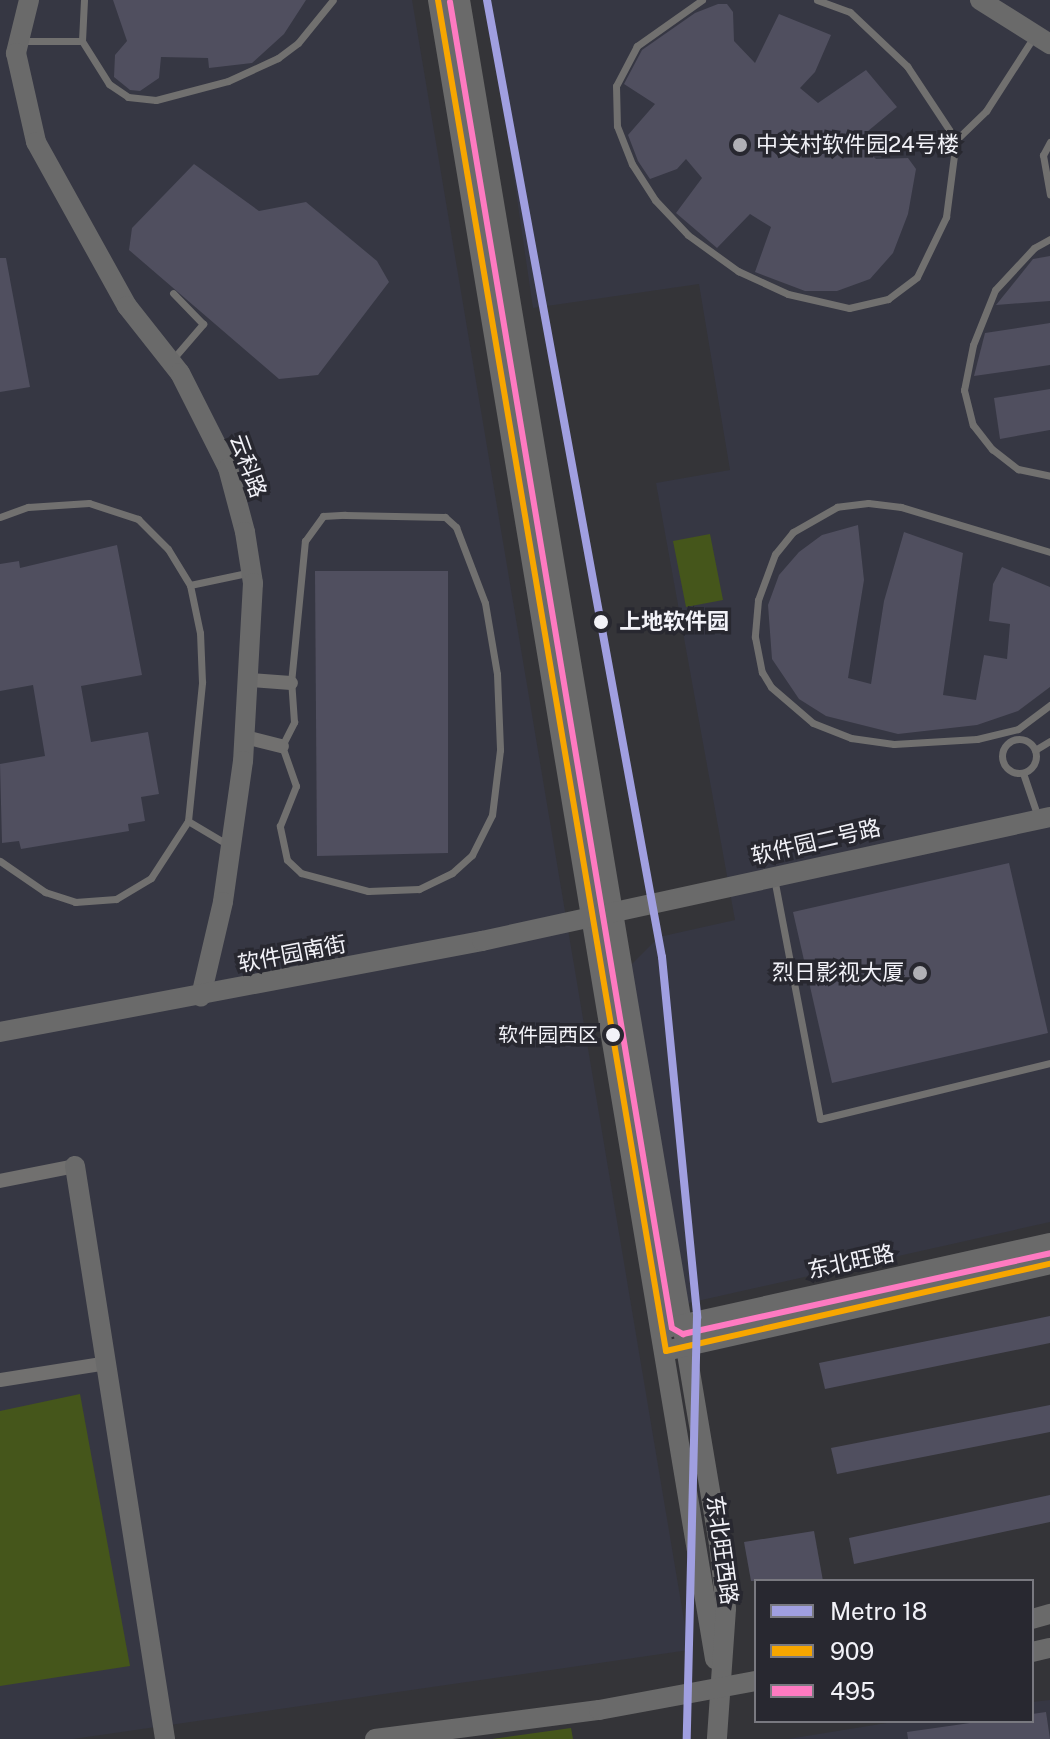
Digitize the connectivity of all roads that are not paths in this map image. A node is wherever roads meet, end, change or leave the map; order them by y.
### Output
1 (29, 0) edge
2 (84, 0) edge
3 (333, 0) edge
4 (438, 0) edge
5 (460, 0) edge
6 (702, 0) edge
7 (817, 0) edge
8 (980, 0) edge
9 (1042, 39) edge
10 (82, 41) junction
11 (15, 49) junction
12 (956, 140) junction
13 (1050, 142) edge
14 (1050, 194) edge
15 (1050, 239) edge
16 (173, 293) dead end
17 (171, 362) junction
18 (1050, 476) edge
19 (0, 517) edge
20 (1049, 550) edge
21 (251, 572) junction
22 (190, 585) junction
23 (250, 680) junction
24 (291, 683) junction
25 (1050, 705) edge
26 (1009, 731) junction
27 (245, 737) junction
28 (1014, 740) junction
29 (1050, 741) edge
30 (282, 746) junction
31 (1035, 750) junction
32 (1023, 773) junction
33 (1044, 818) edge
34 (188, 821) junction
35 (232, 847) junction
36 (0, 861) edge
37 (774, 876) junction
38 (603, 915) junction
39 (201, 996) junction
40 (0, 1032) edge
41 (1050, 1063) edge
42 (75, 1166) joint
43 (0, 1181) edge
44 (1050, 1243) edge
45 (1050, 1264) edge
46 (672, 1327) junction
47 (676, 1349) junction
48 (107, 1363) junction
49 (0, 1380) edge
50 (754, 1681) edge
51 (720, 1686) junction
52 (754, 1694) edge
53 (165, 1739) edge
54 (375, 1739) edge
55 (717, 1739) edge

1 - 11 street, 云科路
2 - 10 lane
3 - 10 lane
4 - 38 street, 东北旺西路
5 - 38 street, 东北旺西路
6 - 12 lane
7 - 12 lane
8 - 9 street
9 - 12 lane
10 - 11 lane
11 - 17 street, 云科路
13 - 14 lane
15 - 18 lane
16 - 17 lane
17 - 21 street, 云科路
19 - 22 lane
20 - 26 lane
21 - 22 lane
21 - 23 street, 云科路
22 - 34 lane
23 - 24 street
23 - 27 street, 云科路
24 - 30 lane
24 - 30 lane
25 - 26 lane
26 - 28 lane
27 - 30 street
27 - 35 street, 云科路
28 - 31 lane
28 - 32 lane
29 - 31 lane
31 - 32 lane
32 - 33 lane
33 - 37 street, 软件园二号路
34 - 35 lane
34 - 36 lane
35 - 39 street, 云科路
37 - 38 street, 软件园二号路
37 - 41 lane
38 - 39 street, 软件园南街
38 - 46 street, 东北旺西路
39 - 40 street, 软件园南街
42 - 43 street
42 - 48 street
44 - 46 street, 东北旺路
45 - 47 street, 东北旺路
46 - 47 street, 东北旺西路
47 - 51 street, 东北旺西路
48 - 49 street
48 - 53 street
50 - 51 street
51 - 52 street
51 - 54 street
51 - 55 street, 东北旺西路

